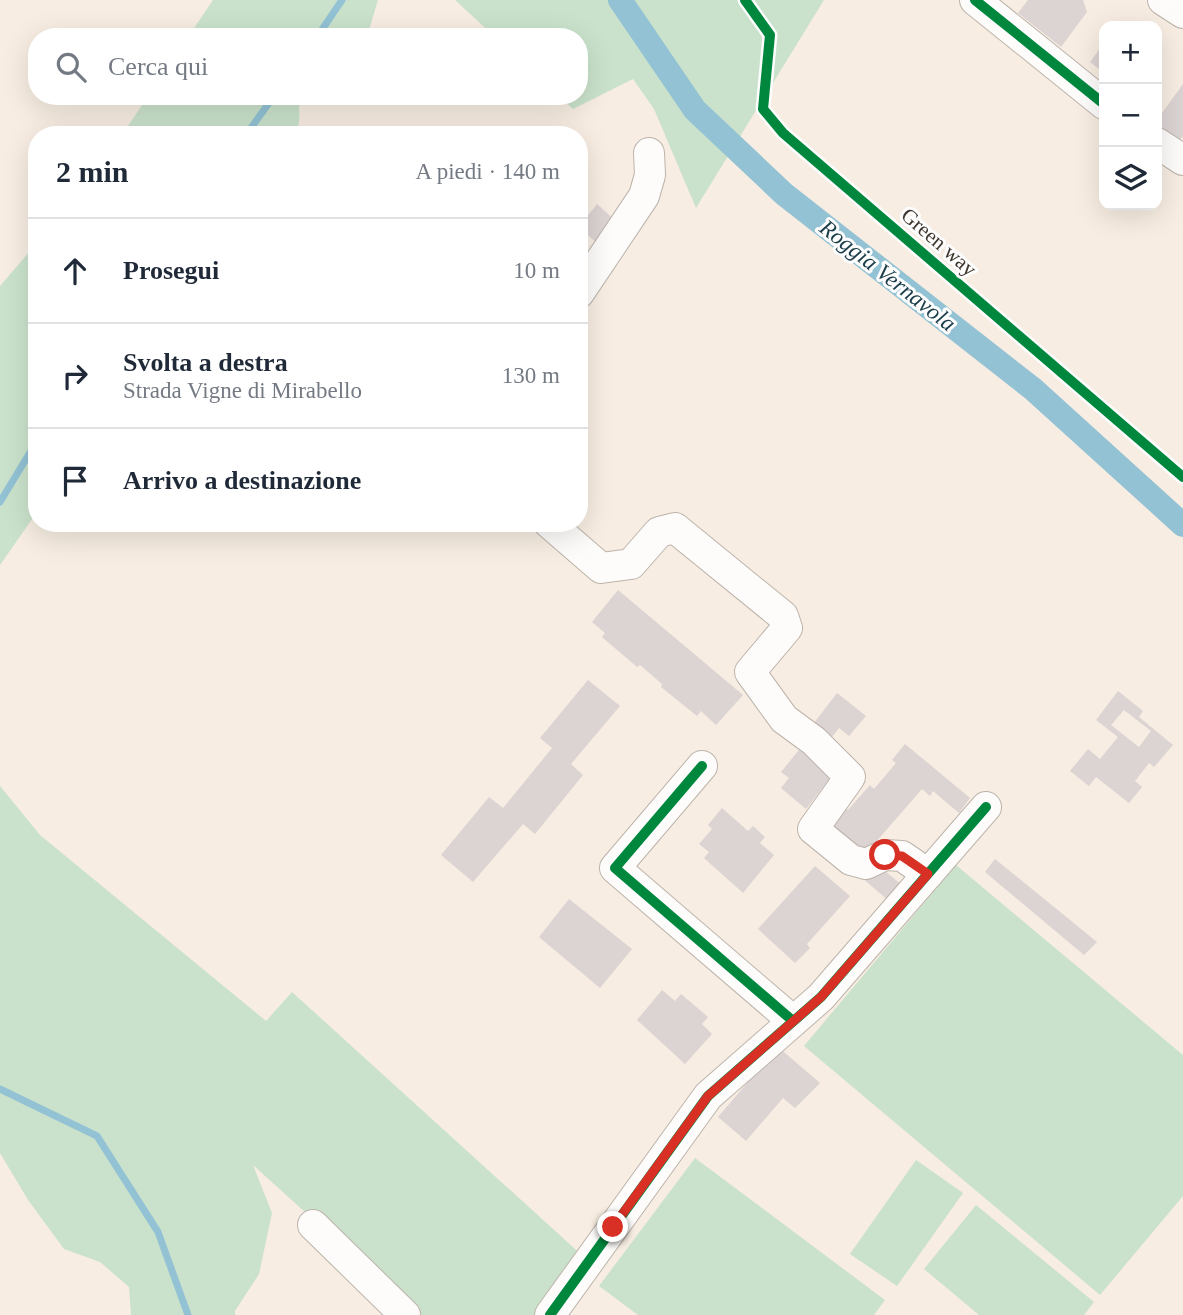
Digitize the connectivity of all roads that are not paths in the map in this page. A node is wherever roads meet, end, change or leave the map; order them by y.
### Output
1 (975, 0) edge
2 (1164, 0) edge
3 (1183, 13) edge
4 (1099, 100) edge
5 (1162, 146) edge
6 (649, 153) dead end
7 (1183, 160) edge
8 (588, 280) edge
9 (559, 532) edge
10 (702, 766) dead end
11 (986, 807) dead end
12 (928, 874) junction
13 (793, 1021) junction
14 (313, 1225) dead end
15 (405, 1315) edge
16 (550, 1315) edge

1 - 4 street
2 - 3 street
5 - 7 street
6 - 8 street
9 - 12 street
10 - 13 street
11 - 12 street
12 - 13 street
13 - 16 street
14 - 15 street

